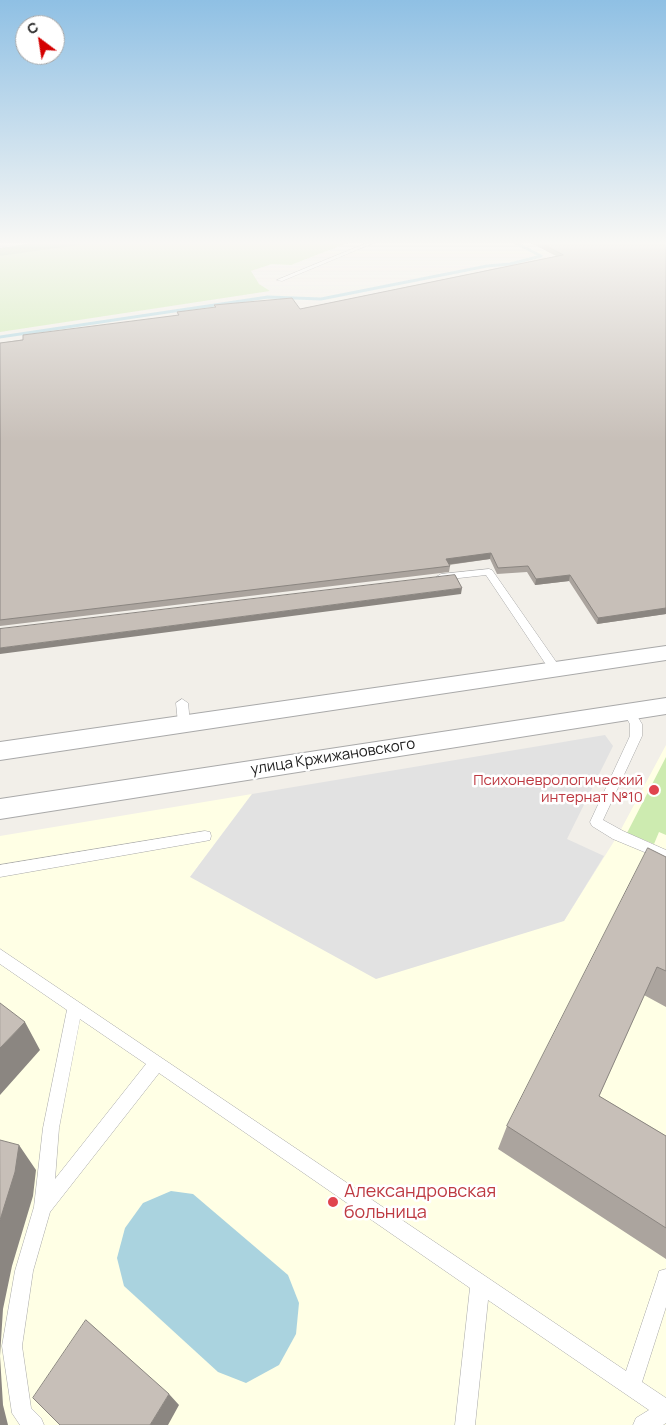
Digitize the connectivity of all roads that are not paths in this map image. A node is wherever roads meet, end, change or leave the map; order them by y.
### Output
1 (430, 579) edge
2 (666, 653) edge
3 (554, 669) junction
4 (666, 706) edge
5 (629, 712) junction
6 (0, 751) edge
7 (0, 809) edge
8 (205, 836) dead end
9 (666, 856) edge
10 (0, 871) edge
11 (0, 956) edge
12 (75, 1008) junction
13 (152, 1070) junction
14 (42, 1207) junction
15 (666, 1278) edge
16 (480, 1284) junction
17 (630, 1386) junction
18 (666, 1411) edge
19 (34, 1425) edge
20 (465, 1425) edge
21 (643, 1425) edge

1 - 3 lane
2 - 3 street
3 - 6 street
4 - 5 street, улица Кржижановского
5 - 7 street, улица Кржижановского
5 - 9 lane
8 - 10 lane
11 - 12 lane
12 - 13 lane
12 - 14 lane
13 - 14 lane
13 - 16 lane
14 - 19 lane
15 - 17 lane
16 - 17 lane
16 - 20 lane
17 - 18 lane
18 - 21 lane

